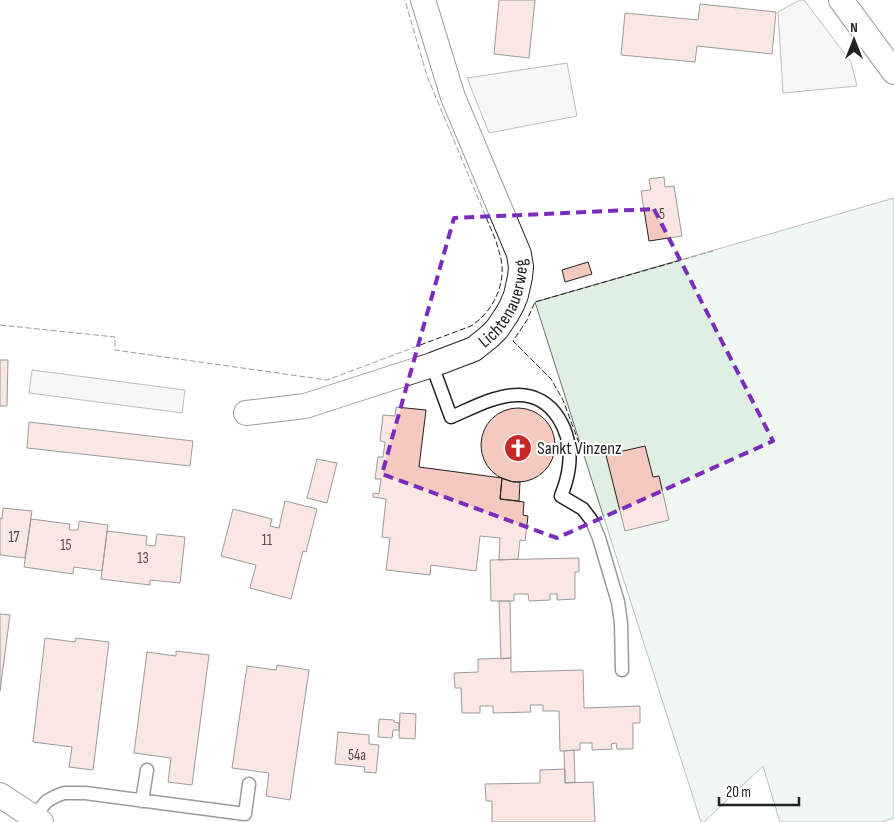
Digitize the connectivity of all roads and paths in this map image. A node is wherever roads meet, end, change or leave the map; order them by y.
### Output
1 (423, 0) edge
2 (841, 0) edge
3 (894, 72) edge
4 (432, 365) junction
5 (246, 413) dead end
6 (622, 670) dead end
7 (147, 770) dead end
8 (249, 784) dead end
9 (0, 794) edge
10 (142, 800) junction
11 (37, 819) edge

1 - 4 street, Lichtenauerweg
2 - 3 street
4 - 5 street, Lichtenauerweg
4 - 6 lane
7 - 10 lane
8 - 10 lane
9 - 11 street
10 - 11 lane

